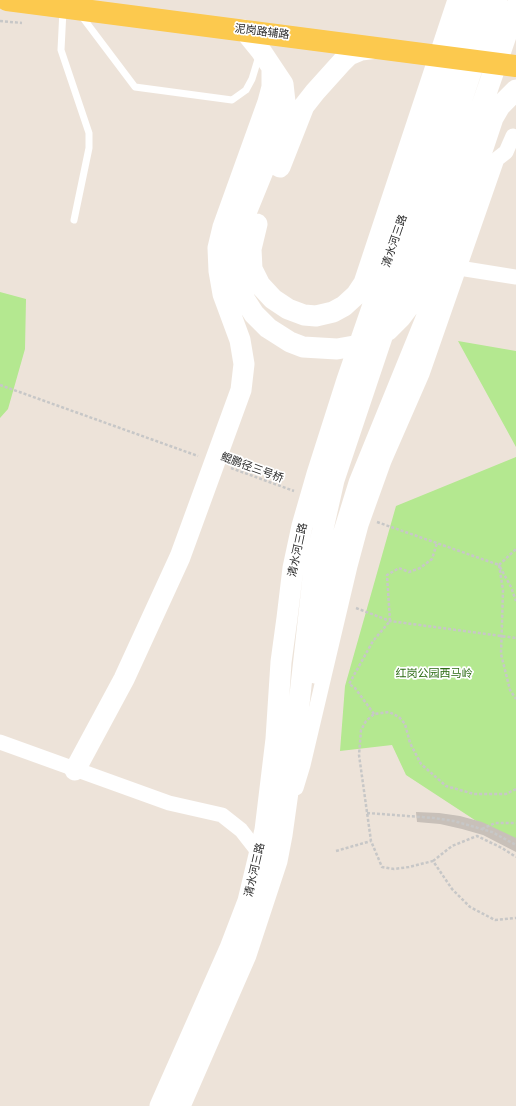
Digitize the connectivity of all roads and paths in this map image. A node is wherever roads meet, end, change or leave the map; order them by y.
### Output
1 (7, 0) edge
2 (458, 0) edge
3 (477, 0) edge
4 (496, 0) edge
5 (516, 7) edge
6 (70, 8) junction
7 (377, 48) junction
8 (271, 49) junction
9 (516, 66) edge
10 (516, 90) edge
11 (513, 136) dead end
12 (74, 220) dead end
13 (459, 268) junction
14 (516, 277) edge
15 (0, 385) edge
16 (200, 457) dead end
17 (230, 468) dead end
18 (326, 477) junction
19 (296, 492) dead end
20 (370, 519) dead end
21 (437, 543) junction
22 (516, 549) edge
23 (499, 565) junction
24 (516, 601) edge
25 (356, 608) dead end
26 (390, 621) junction
27 (516, 638) edge
28 (516, 699) edge
29 (374, 714) junction
30 (0, 742) edge
31 (294, 749) junction
32 (75, 770) junction
33 (516, 790) edge
34 (367, 813) junction
35 (516, 823) edge
36 (482, 829) junction
37 (282, 835) junction
38 (371, 842) junction
39 (516, 844) edge
40 (336, 851) dead end
41 (268, 857) junction
42 (516, 857) edge
43 (433, 861) junction
44 (516, 918) edge
45 (160, 1106) edge
46 (180, 1106) edge

1 - 6 main road, 泥岗路辅路
2 - 7 street
3 - 18 street, 清水河三路
4 - 18 street, 清水河三路
5 - 8 street
6 - 8 main road, 泥岗路辅路
6 - 8 lane
6 - 12 lane
7 - 8 main road, 泥岗路辅路
7 - 9 main road, 泥岗路辅路
8 - 32 street
10 - 31 street
11 - 13 street
13 - 14 street
13 - 37 street
15 - 16 path
17 - 19 path, 鲲鹏径三号桥
18 - 31 street, 清水河三路
18 - 41 street, 清水河三路
20 - 21 path
21 - 23 path
21 - 26 path
22 - 23 path
23 - 24 path
23 - 28 path
25 - 26 path
26 - 27 path
26 - 29 path
29 - 33 path
29 - 34 path
30 - 32 street
31 - 37 street, 清水河三路
32 - 41 street
34 - 36 path
34 - 38 path
35 - 36 path
36 - 39 path
37 - 41 street, 清水河三路
38 - 40 path
38 - 43 path
41 - 45 street, 清水河三路
41 - 46 street, 清水河三路
42 - 43 path
43 - 44 path

